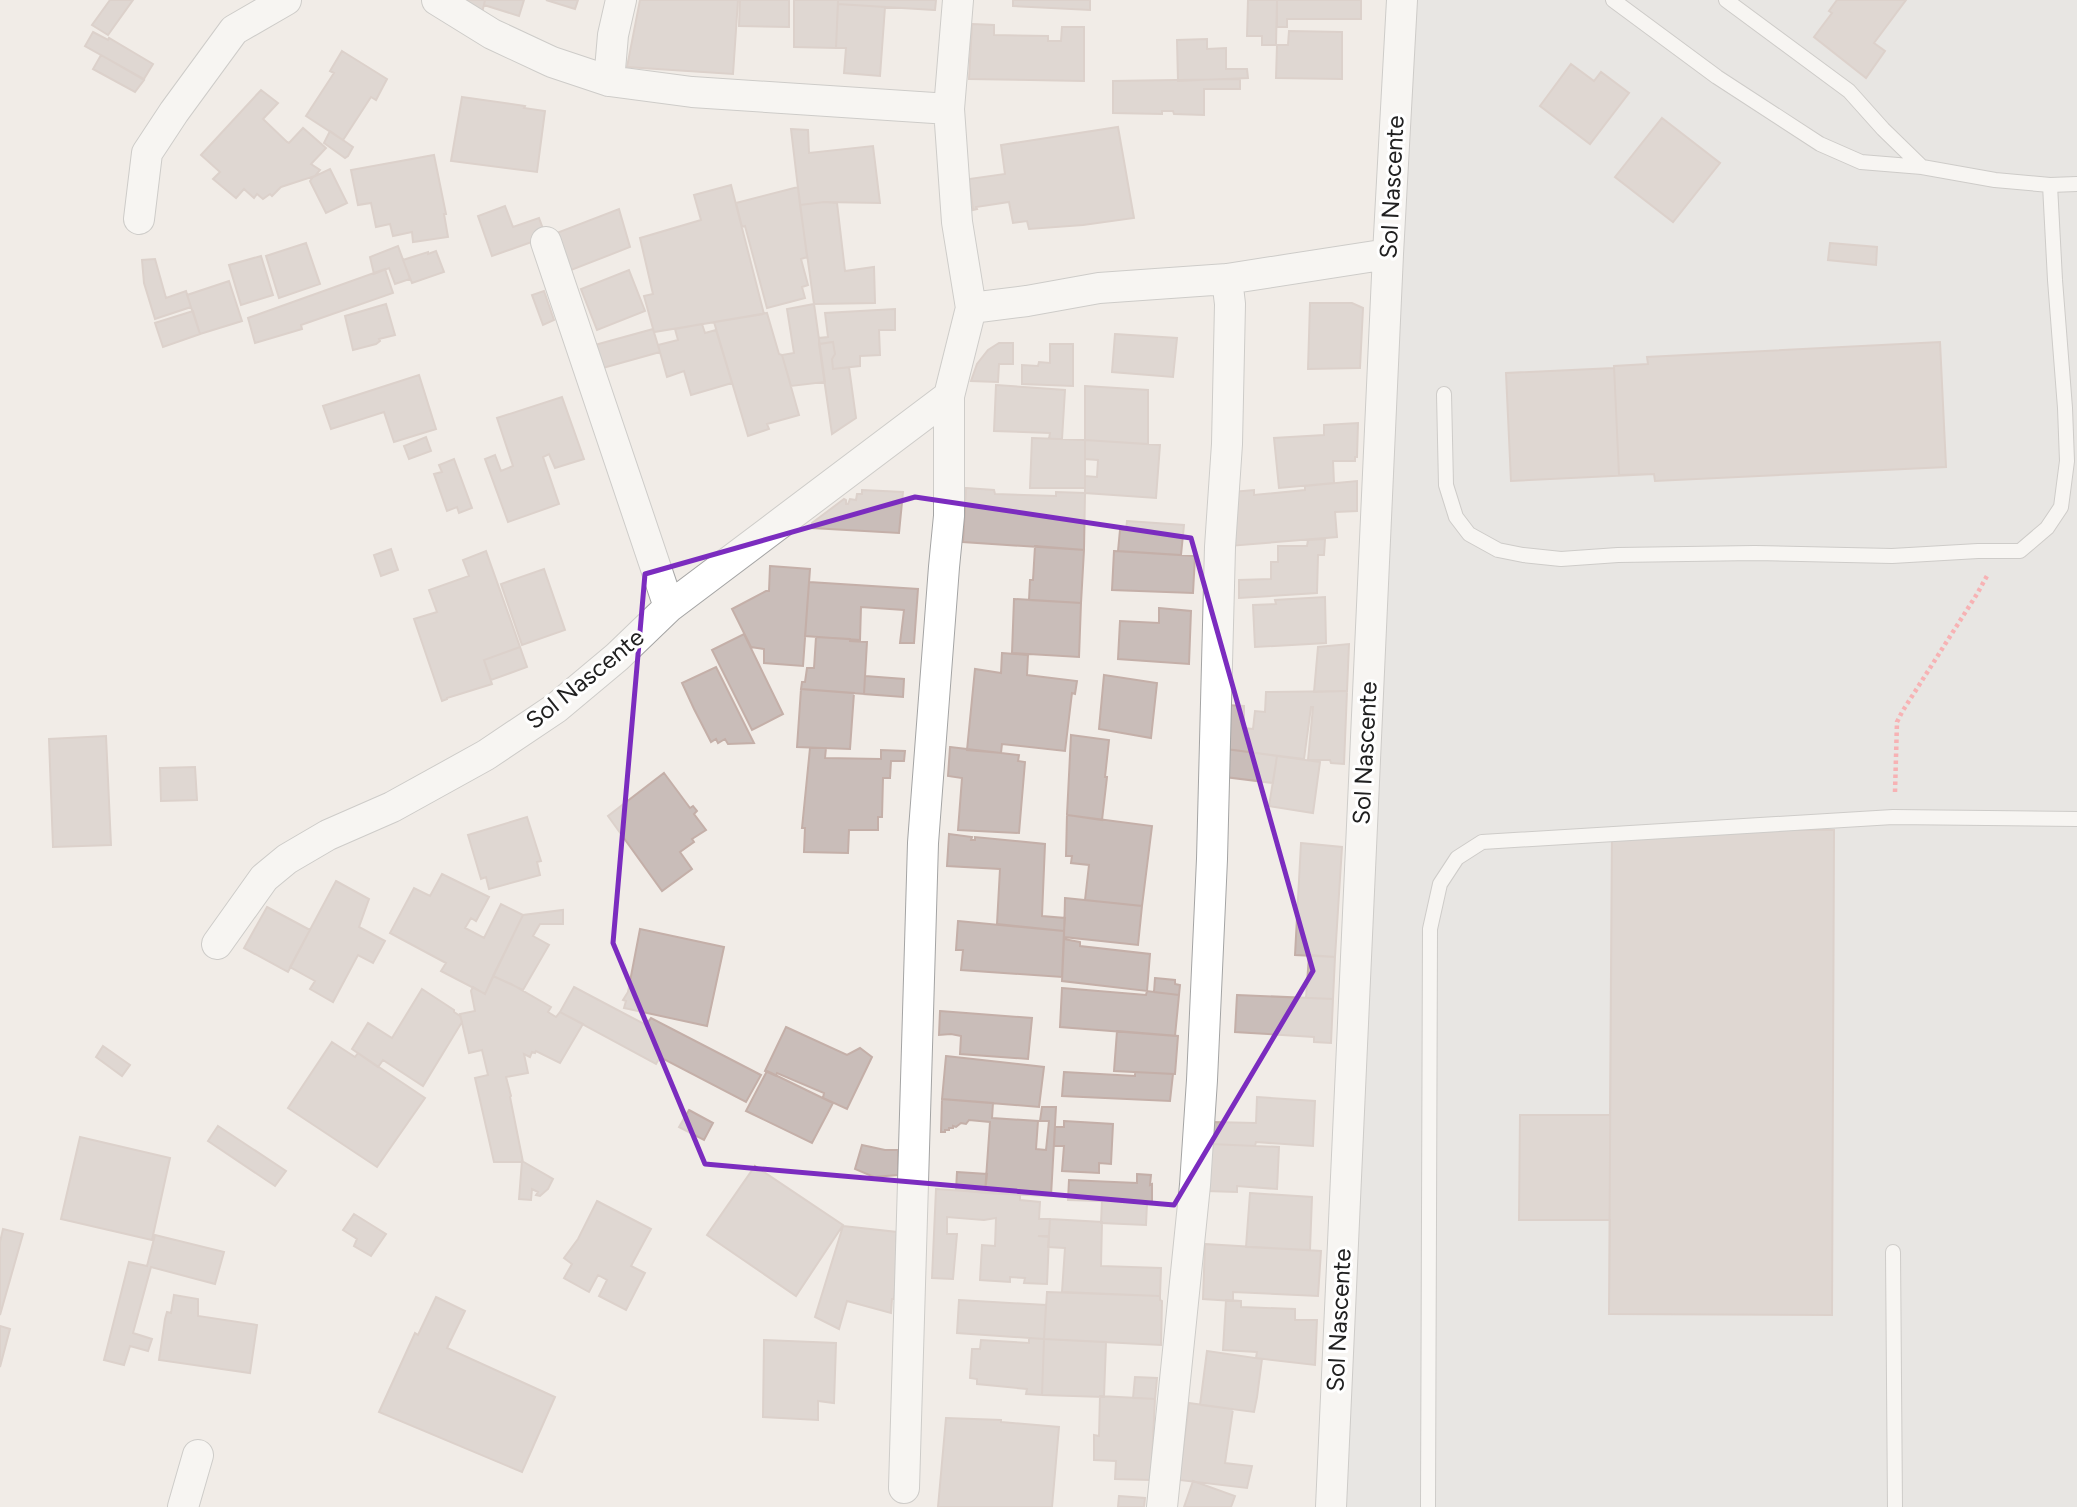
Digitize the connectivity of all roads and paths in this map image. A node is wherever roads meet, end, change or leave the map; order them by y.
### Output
1 (286, 0) edge
2 (438, 0) edge
3 (621, 0) edge
4 (958, 0) edge
5 (1402, 0) edge
6 (1613, 0) edge
7 (1726, 0) edge
8 (609, 81) junction
9 (949, 109) junction
10 (1922, 167) junction
11 (2077, 184) edge
12 (2050, 185) junction
13 (139, 219) dead end
14 (546, 242) dead end
15 (1388, 254) junction
16 (1227, 279) junction
17 (971, 308) junction
18 (1444, 394) dead end
19 (949, 396) junction
20 (1999, 551) junction
21 (669, 607) junction
22 (1894, 817) junction
23 (2077, 819) edge
24 (217, 944) dead end
25 (1893, 1252) dead end
26 (198, 1455) dead end
27 (904, 1488) dead end
28 (183, 1507) edge
29 (1161, 1507) edge
30 (1331, 1507) edge
31 (1428, 1507) edge
32 (1895, 1507) edge

1 - 13 street
2 - 8 street
3 - 8 street
4 - 9 street
5 - 15 street, Sol Nascente
6 - 10 lane
7 - 10 lane
8 - 9 street
9 - 17 street
10 - 12 lane
11 - 12 lane
12 - 20 lane
14 - 21 street
15 - 16 street
15 - 30 street, Sol Nascente
16 - 17 street
16 - 29 street
17 - 19 street
18 - 20 lane
19 - 21 street, Sol Nascente
19 - 27 street
20 - 22 path
21 - 24 street, Sol Nascente
22 - 23 lane
22 - 31 lane
25 - 32 lane
26 - 28 street

